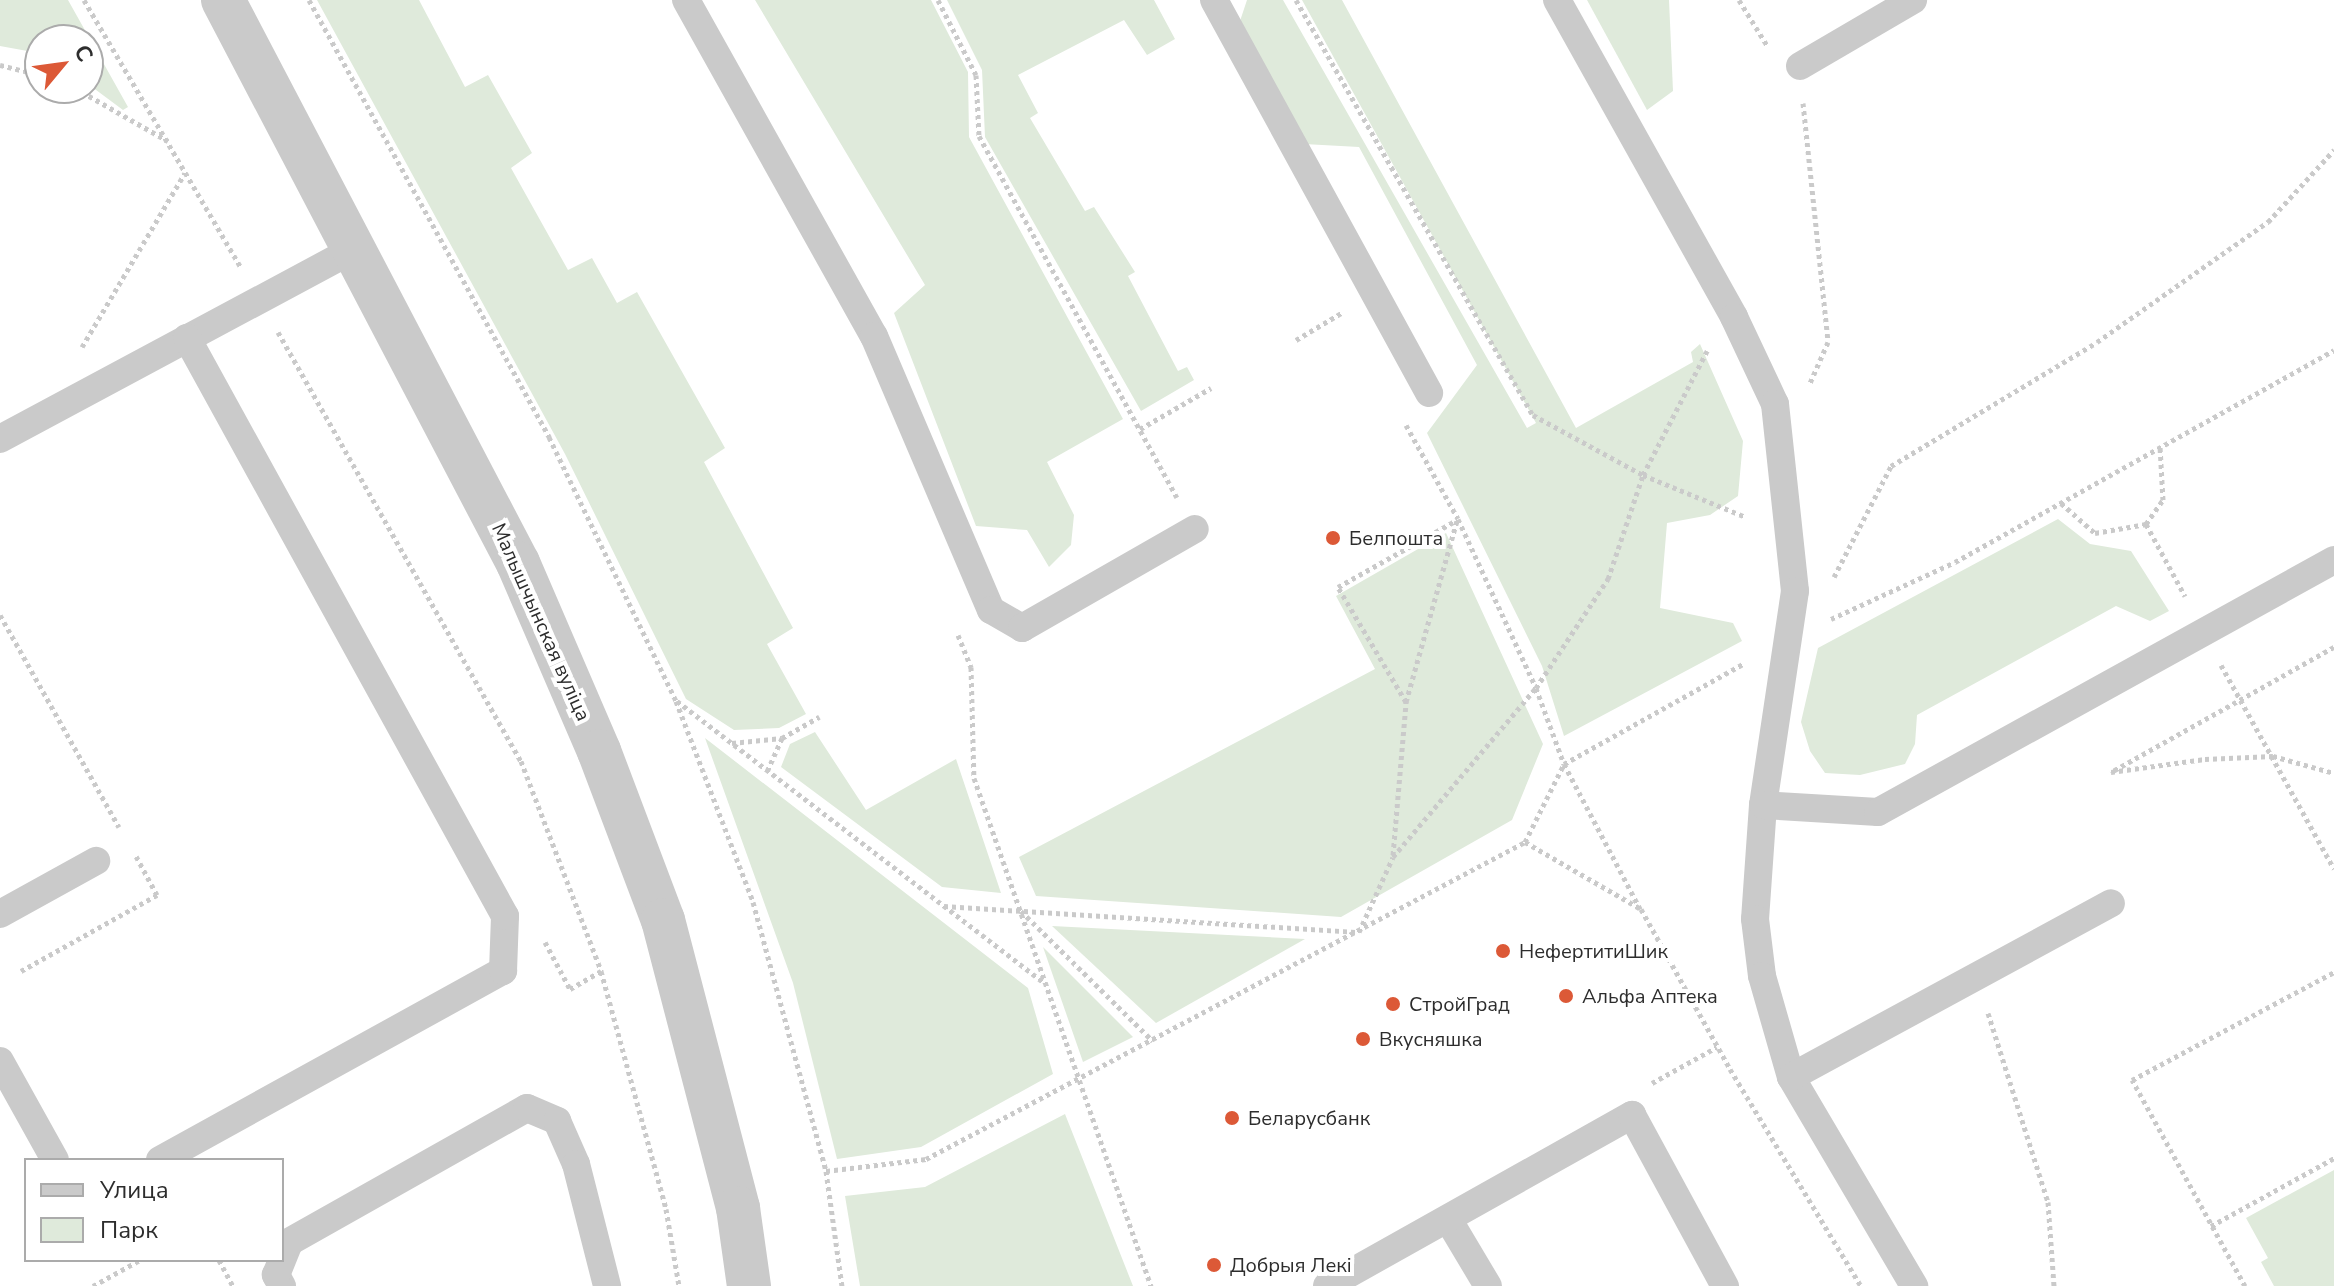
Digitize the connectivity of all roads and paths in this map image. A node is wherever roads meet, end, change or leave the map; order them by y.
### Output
1 (84, 0) edge
2 (223, 0) edge
3 (309, 0) edge
4 (686, 0) edge
5 (938, 0) edge
6 (1214, 0) edge
7 (1296, 0) edge
8 (1557, 0) edge
9 (1913, 0) edge
10 (0, 65) edge
11 (1800, 66) dead end
12 (24, 71) edge
13 (103, 104) edge
14 (1806, 108) dead end
15 (171, 142) junction
16 (2334, 150) edge
17 (185, 172) junction
18 (351, 251) junction
19 (259, 300) junction
20 (1344, 312) dead end
21 (187, 338) junction
22 (1712, 339) dead end
23 (1296, 340) dead end
24 (2334, 350) edge
25 (79, 353) dead end
26 (1211, 388) dead end
27 (1429, 393) dead end
28 (1140, 429) junction
29 (0, 439) edge
30 (2160, 447) junction
31 (1781, 452) junction
32 (1643, 475) junction
33 (1458, 519) junction
34 (2146, 524) dead end
35 (1195, 529) joint
36 (1790, 540) junction
37 (2334, 560) edge
38 (1830, 585) dead end
39 (0, 615) edge
40 (953, 624) dead end
41 (1787, 639) junction
42 (2334, 647) edge
43 (1536, 688) junction
44 (676, 701) junction
45 (1406, 702) junction
46 (819, 717) dead end
47 (782, 738) junction
48 (731, 743) junction
49 (2273, 756) junction
50 (1564, 764) junction
51 (767, 771) junction
52 (2334, 773) edge
53 (1763, 805) junction
54 (1525, 842) junction
55 (1393, 857) junction
56 (96, 861) dead end
57 (2334, 869) edge
58 (2111, 903) dead end
59 (944, 906) junction
60 (1641, 909) junction
61 (1020, 910) junction
62 (0, 914) edge
63 (1359, 932) junction
64 (21, 971) dead end
65 (601, 971) junction
66 (2334, 972) edge
67 (1976, 978) junction
68 (1047, 985) junction
69 (570, 989) dead end
70 (1153, 1041) junction
71 (0, 1061) edge
72 (1791, 1077) junction
73 (1080, 1081) junction
74 (54, 1158) edge
75 (164, 1158) edge
76 (2334, 1158) edge
77 (826, 1171) junction
78 (1448, 1219) junction
79 (2211, 1226) junction
80 (284, 1255) edge
81 (136, 1262) edge
82 (220, 1262) edge
83 (281, 1262) edge
84 (93, 1286) edge
85 (233, 1286) edge
86 (282, 1286) edge
87 (607, 1286) edge
88 (679, 1286) edge
89 (749, 1286) edge
90 (842, 1286) edge
91 (1151, 1286) edge
92 (1327, 1286) edge
93 (1488, 1286) edge
94 (1725, 1286) edge
95 (1861, 1286) edge
96 (1914, 1286) edge
97 (2054, 1286) edge
98 (2245, 1286) edge

1 - 15 path
2 - 18 street, Малышчынская вуліца
3 - 44 path
4 - 35 lane
5 - 28 path
6 - 27 lane
7 - 32 path
8 - 31 lane
9 - 11 lane
10 - 12 path
13 - 15 path
14 - 31 path
15 - 17 path
16 - 38 path
17 - 19 path
17 - 25 path
18 - 19 lane
18 - 89 street, Малышчынская вуліца
19 - 21 lane
19 - 65 path
20 - 23 path
21 - 29 lane
21 - 75 lane
22 - 32 path
24 - 30 path
26 - 28 path
28 - 35 path
30 - 34 path
30 - 41 path
31 - 36 lane
32 - 36 path
32 - 43 path
33 - 43 path
33 - 45 path
33 - 45 path
36 - 41 lane
37 - 53 lane
39 - 64 path
40 - 61 path
41 - 50 path
41 - 53 lane
42 - 49 path
43 - 50 path
43 - 55 path
44 - 48 path
44 - 77 path
45 - 55 path
46 - 47 path
47 - 48 path
47 - 51 path
48 - 51 path
49 - 52 path
49 - 57 path
50 - 54 path
50 - 60 path
51 - 59 path
53 - 72 lane
54 - 60 path
54 - 63 path
55 - 63 path
56 - 62 lane
58 - 67 lane
59 - 61 path
59 - 68 path
60 - 95 path
61 - 63 path
61 - 68 path
61 - 70 path
63 - 70 path
65 - 69 path
65 - 88 path
66 - 79 path
67 - 72 lane
67 - 97 path
68 - 73 path
70 - 73 path
71 - 74 lane
72 - 96 lane
73 - 77 path
73 - 91 path
76 - 79 path
77 - 90 path
78 - 92 lane
78 - 93 lane
78 - 94 lane
79 - 98 path
80 - 87 lane
81 - 84 path
82 - 85 path
83 - 86 lane

